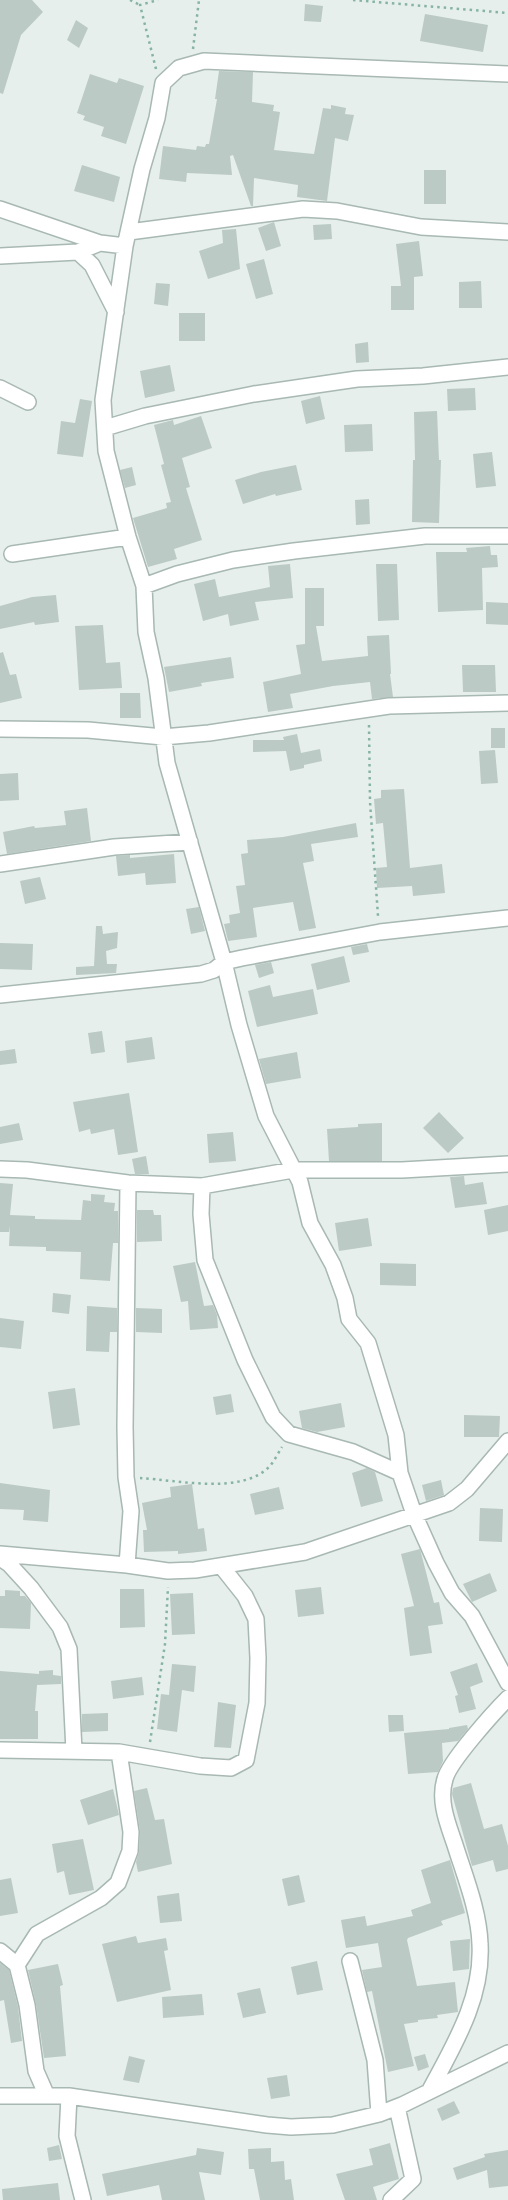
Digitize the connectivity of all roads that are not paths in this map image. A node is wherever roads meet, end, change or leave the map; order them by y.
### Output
1 (508, 74) edge
2 (0, 210) edge
3 (508, 232) edge
4 (127, 239) junction
5 (100, 243) junction
6 (78, 252) junction
7 (0, 256) edge
8 (116, 312) junction
9 (508, 367) edge
10 (0, 388) edge
11 (28, 402) dead end
12 (106, 428) junction
13 (508, 536) edge
14 (128, 537) junction
15 (12, 554) dead end
16 (144, 586) junction
17 (508, 703) edge
18 (0, 729) edge
19 (163, 737) junction
20 (190, 842) junction
21 (0, 864) edge
22 (508, 918) edge
23 (224, 962) junction
24 (0, 995) edge
25 (508, 1164) edge
26 (0, 1169) edge
27 (293, 1170) junction
28 (128, 1183) junction
29 (202, 1186) junction
30 (508, 1441) edge
31 (400, 1473) junction
32 (414, 1514) junction
33 (0, 1556) edge
34 (127, 1565) junction
35 (222, 1567) junction
36 (508, 1683) edge
37 (508, 1698) edge
38 (0, 1750) edge
39 (74, 1751) junction
40 (119, 1752) junction
41 (0, 1951) edge
42 (350, 1962) dead end
43 (17, 1965) junction
44 (508, 2054) edge
45 (430, 2090) junction
46 (0, 2096) edge
47 (47, 2096) junction
48 (69, 2096) junction
49 (397, 2107) junction
50 (379, 2114) junction
51 (83, 2200) edge
52 (391, 2200) edge

1 - 4 street
2 - 5 street
3 - 4 street
4 - 5 street
4 - 8 street
5 - 6 street
6 - 7 street
6 - 8 street
8 - 12 street
9 - 12 street
10 - 11 street
12 - 14 street
13 - 16 street
14 - 15 street
14 - 16 street
16 - 19 street
17 - 19 street
18 - 19 street
19 - 20 street
20 - 21 street
20 - 23 street
22 - 23 street
23 - 24 street
23 - 27 street
25 - 27 street
26 - 28 street
27 - 29 street
27 - 31 street
28 - 29 street
28 - 34 street
29 - 31 street
30 - 32 street
31 - 32 street
32 - 35 street
32 - 36 street
33 - 34 street
33 - 39 street
34 - 35 street
35 - 40 street
37 - 45 street
38 - 39 street
39 - 40 street
40 - 43 street
41 - 43 street
42 - 50 street
43 - 47 street
44 - 45 street
45 - 49 street
46 - 47 street
47 - 48 street
48 - 50 street
48 - 51 street
49 - 50 street
49 - 52 street

